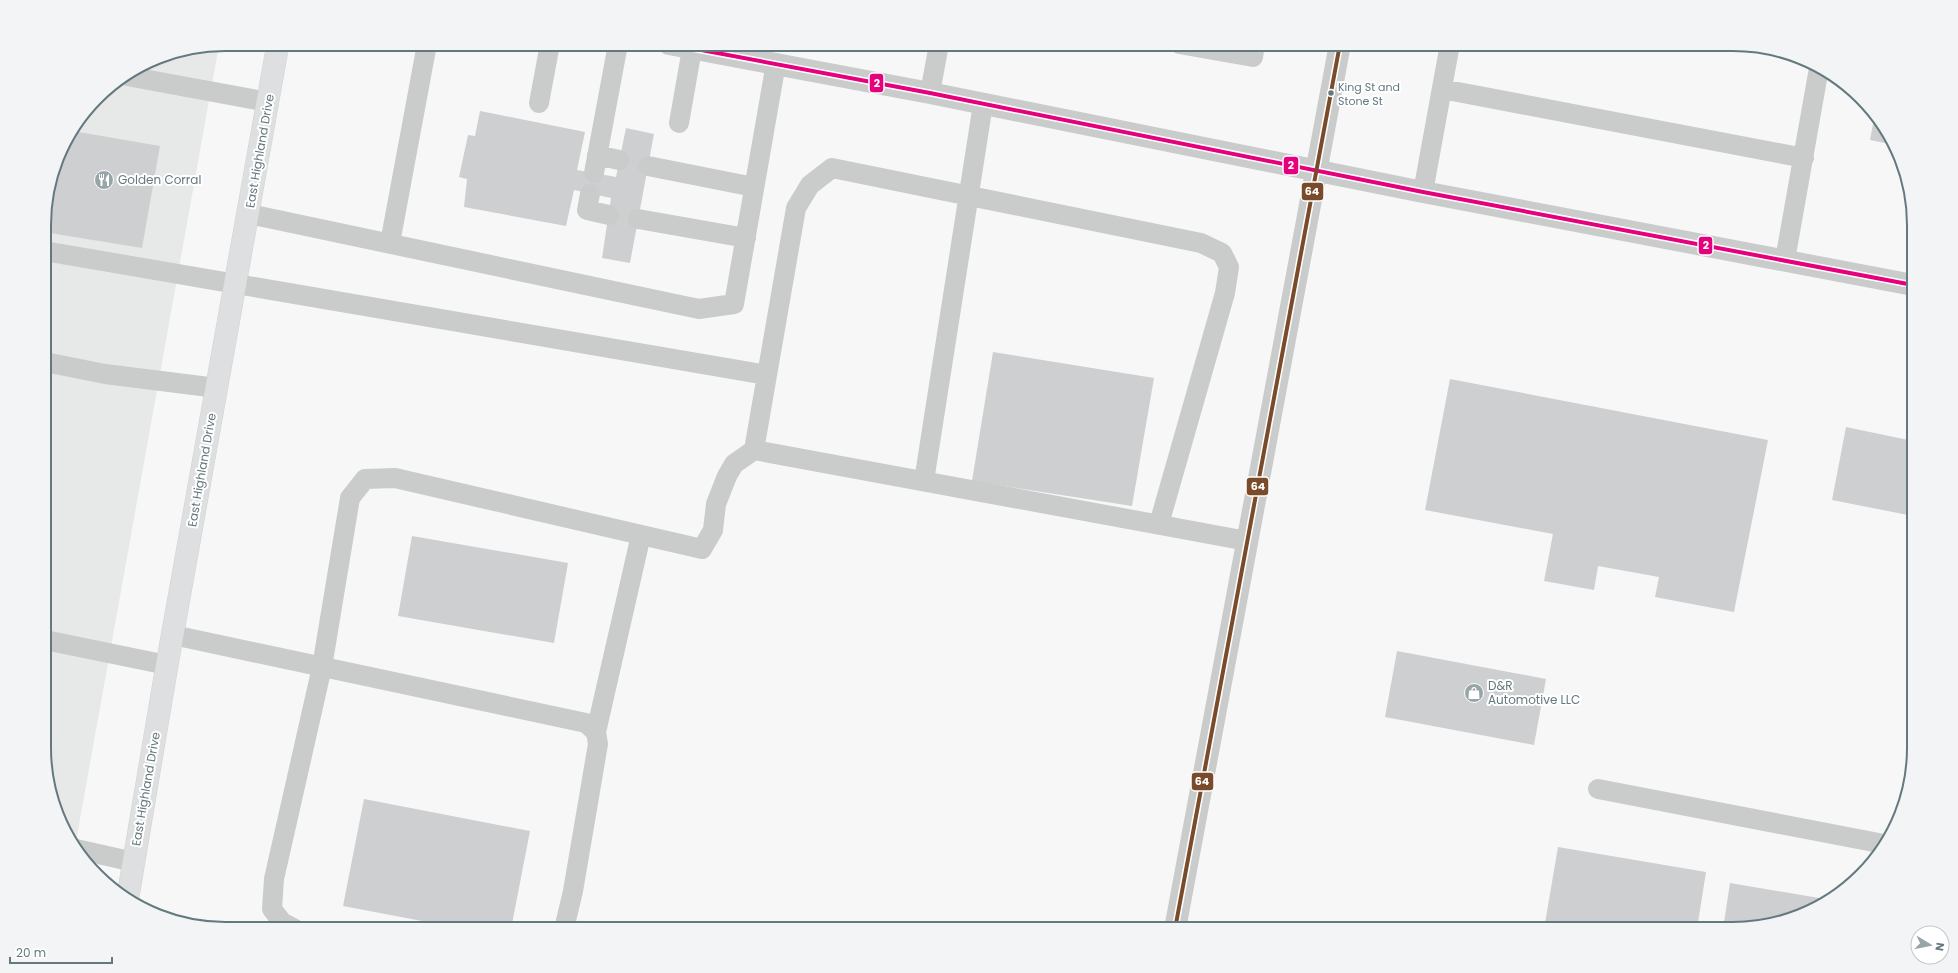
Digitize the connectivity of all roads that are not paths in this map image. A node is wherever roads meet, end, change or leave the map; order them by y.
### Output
1 (277, 51) edge
2 (427, 51) edge
3 (549, 51) edge
4 (617, 51) edge
5 (692, 51) edge
6 (704, 51) edge
7 (938, 51) edge
8 (1219, 51) edge
9 (1254, 51) edge
10 (1339, 51) edge
11 (1449, 51) edge
12 (776, 63) junction
13 (1818, 73) edge
14 (133, 77) edge
15 (1442, 89) junction
16 (930, 94) junction
17 (268, 102) junction
18 (538, 103) dead end
19 (983, 104) junction
20 (679, 123) dead end
21 (1804, 158) junction
22 (619, 160) dead end
23 (648, 166) dead end
24 (1316, 172) junction
25 (754, 187) junction
26 (1423, 192) junction
27 (590, 194) dead end
28 (969, 195) junction
29 (249, 214) junction
30 (609, 215) dead end
31 (638, 220) dead end
32 (746, 238) junction
33 (390, 243) junction
34 (51, 253) edge
35 (1785, 260) junction
36 (235, 284) junction
37 (1907, 284) edge
38 (51, 363) edge
39 (767, 375) junction
40 (217, 388) junction
41 (754, 450) junction
42 (924, 481) junction
43 (1159, 524) junction
44 (641, 535) junction
45 (1247, 541) junction
46 (173, 635) junction
47 (51, 641) edge
48 (167, 665) junction
49 (322, 667) junction
50 (596, 732) junction
51 (1598, 789) dead end
52 (1879, 843) edge
53 (85, 851) edge
54 (134, 862) junction
55 (128, 893) edge
56 (282, 922) edge
57 (566, 922) edge
58 (1176, 922) edge

1 - 17 main road, East Highland Drive
2 - 33 lane
3 - 18 lane
4 - 22 lane
5 - 20 lane
6 - 12 street
7 - 16 lane
8 - 9 lane
10 - 24 street
11 - 15 lane
12 - 16 street
12 - 25 lane
13 - 21 lane
14 - 17 lane
15 - 21 lane
15 - 26 lane
16 - 19 street
17 - 29 main road, East Highland Drive
19 - 24 street
19 - 28 lane
21 - 35 lane
23 - 25 lane
24 - 26 street
24 - 45 street
25 - 32 lane
26 - 35 street
27 - 30 lane
28 - 39 lane
28 - 42 lane
28 - 43 lane
29 - 33 lane
29 - 36 main road, East Highland Drive
31 - 32 lane
32 - 33 lane
34 - 36 lane
35 - 37 street
36 - 39 lane
36 - 40 main road, East Highland Drive
38 - 40 lane
39 - 41 lane
40 - 46 main road, East Highland Drive
41 - 42 lane
41 - 44 lane
42 - 43 lane
43 - 45 lane
44 - 49 lane
44 - 50 lane
45 - 58 street
46 - 48 main road, East Highland Drive
46 - 49 lane
47 - 48 lane
48 - 54 main road, East Highland Drive
49 - 50 lane
49 - 56 lane
50 - 57 lane
51 - 52 lane
53 - 54 lane
54 - 55 main road, East Highland Drive

